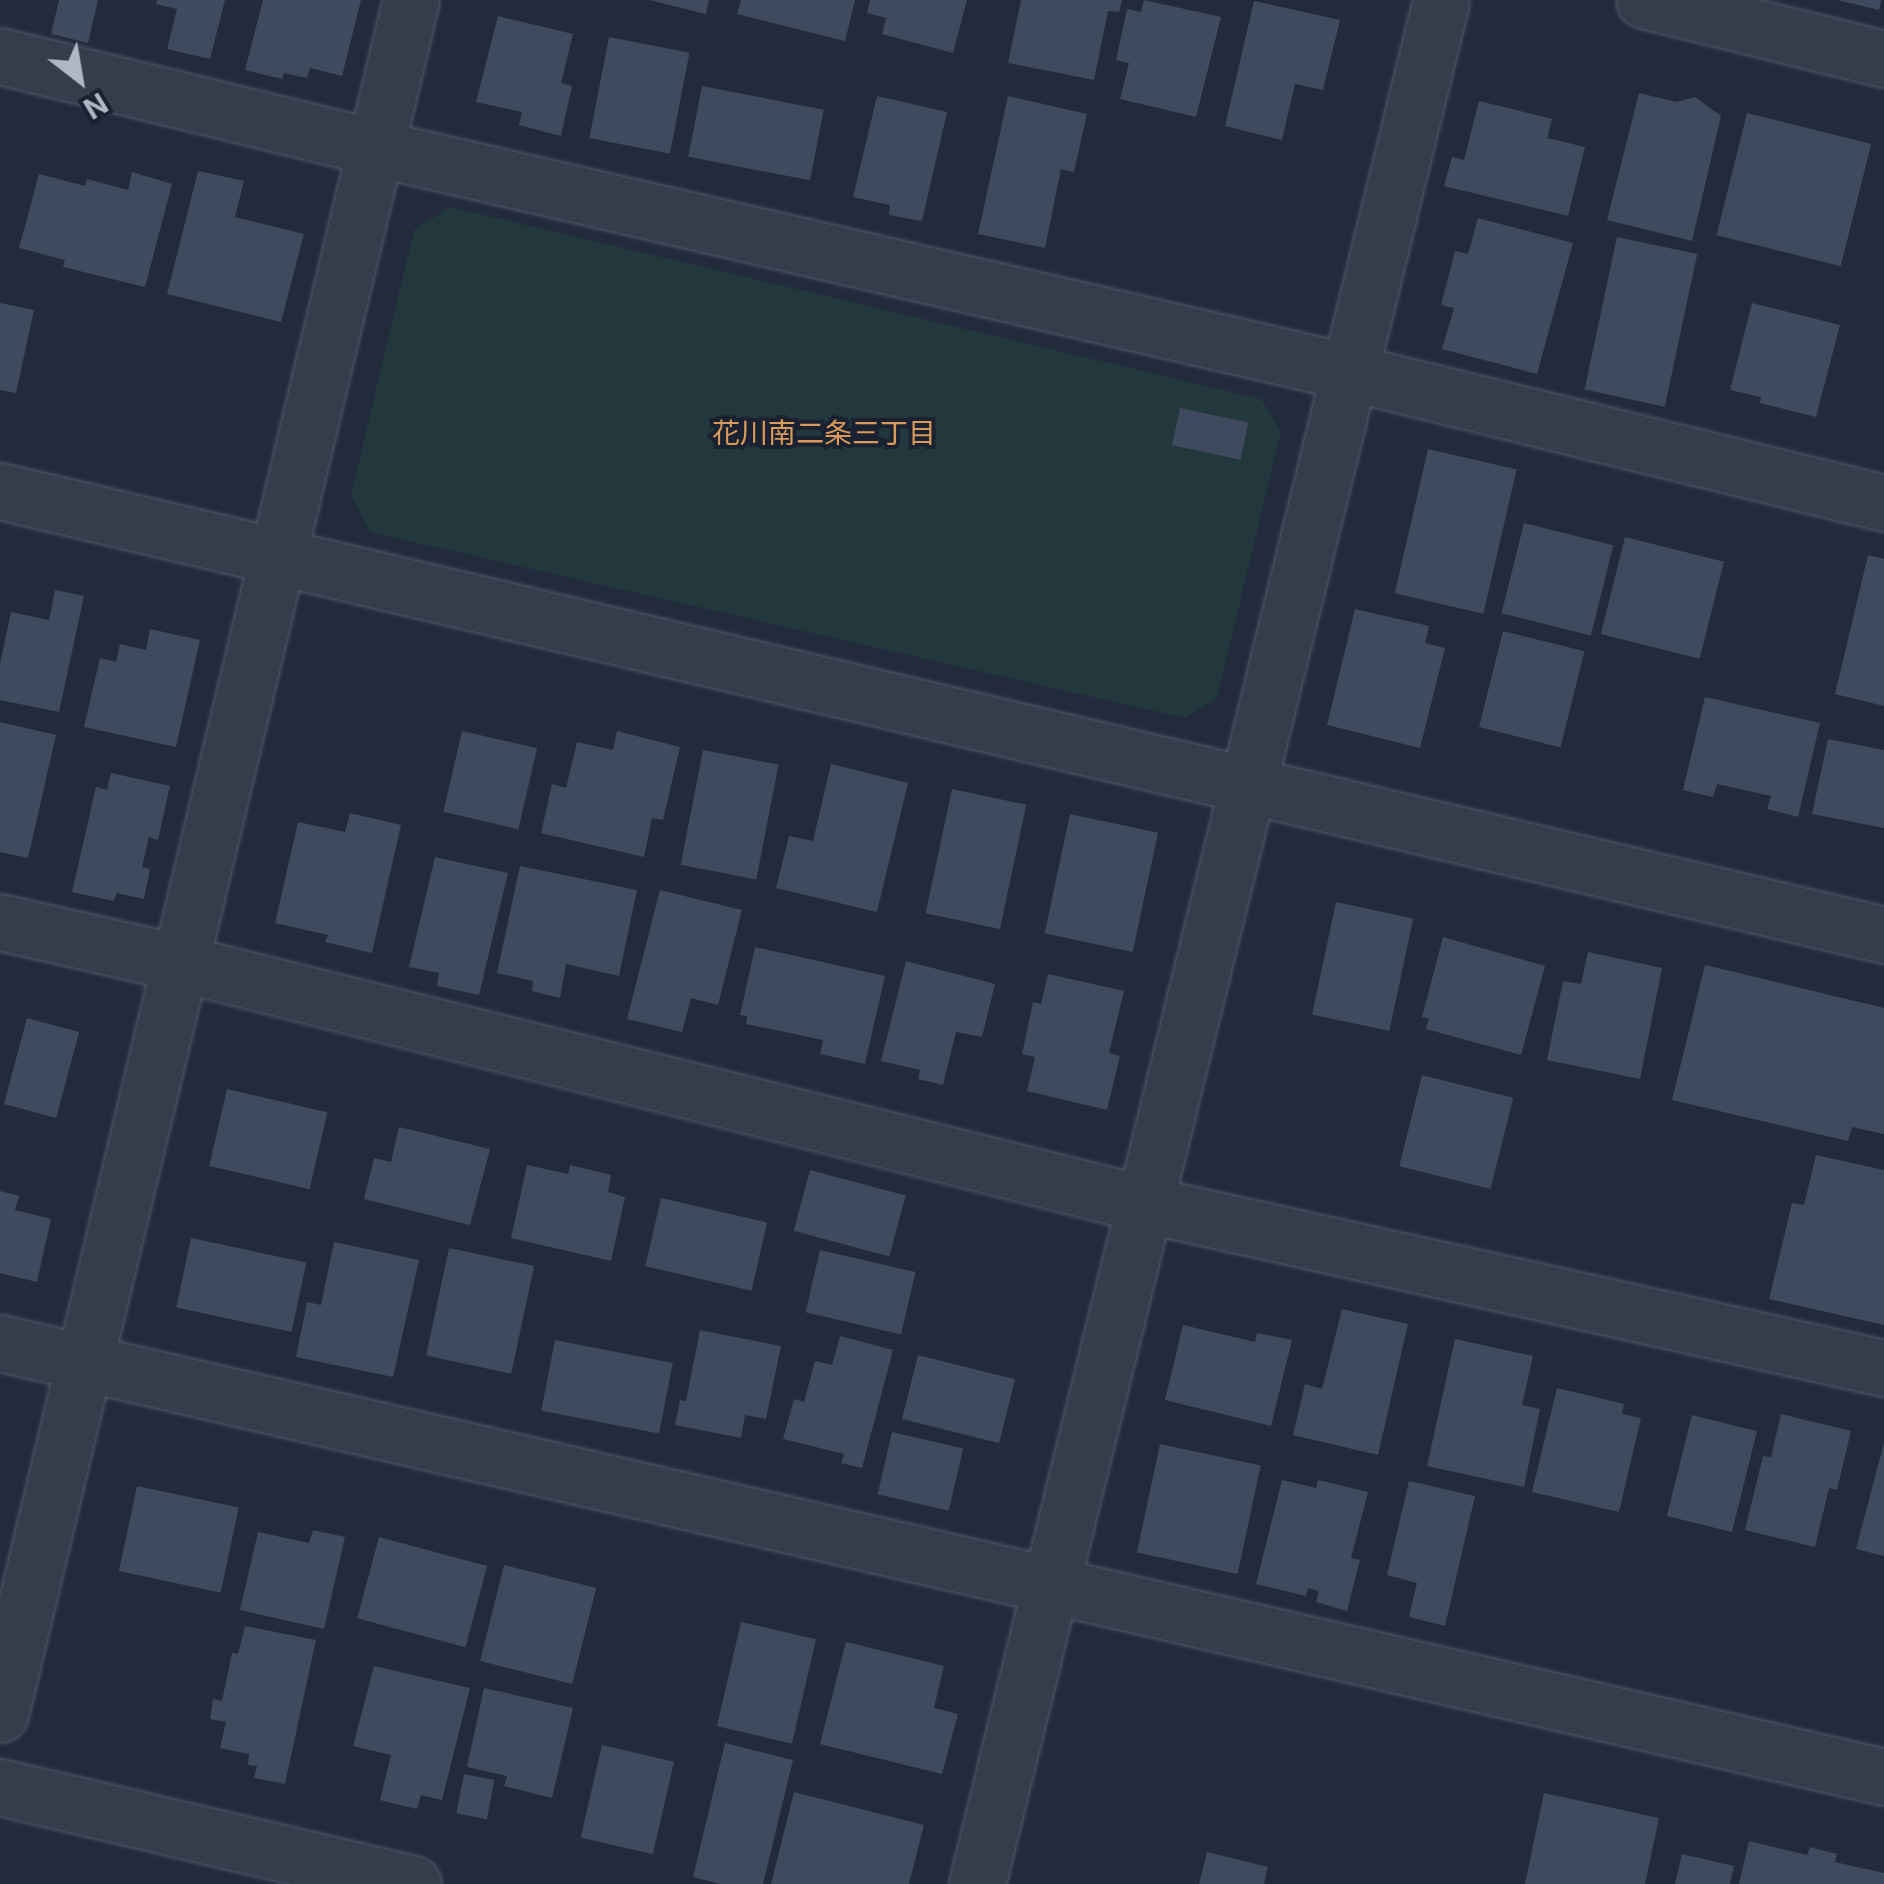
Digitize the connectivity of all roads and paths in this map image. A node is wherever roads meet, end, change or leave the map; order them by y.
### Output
1 (411, 0) edge
2 (1441, 0) edge
3 (1644, 0) edge
4 (0, 56) edge
5 (1884, 60) edge
6 (376, 148) junction
7 (1349, 372) junction
8 (0, 491) edge
9 (1884, 503) edge
10 (278, 556) junction
11 (1247, 788) junction
12 (0, 922) edge
13 (1884, 935) edge
14 (180, 962) junction
15 (1144, 1204) junction
16 (0, 1343) edge
17 (85, 1362) junction
18 (1884, 1368) edge
19 (1050, 1588) junction
20 (0, 1714) edge
21 (1884, 1777) edge
22 (0, 1787) edge
23 (413, 1884) edge
24 (977, 1884) edge

1 - 6 street
2 - 7 street
3 - 5 street
4 - 6 street
6 - 7 street
6 - 10 street
7 - 9 street
7 - 11 street
8 - 10 street
10 - 11 street
10 - 14 street
11 - 13 street
11 - 15 street
12 - 14 street
14 - 15 street
14 - 17 street
15 - 18 street
15 - 19 street
16 - 17 street
17 - 19 street
17 - 20 street
19 - 21 street
19 - 24 street
22 - 23 street

